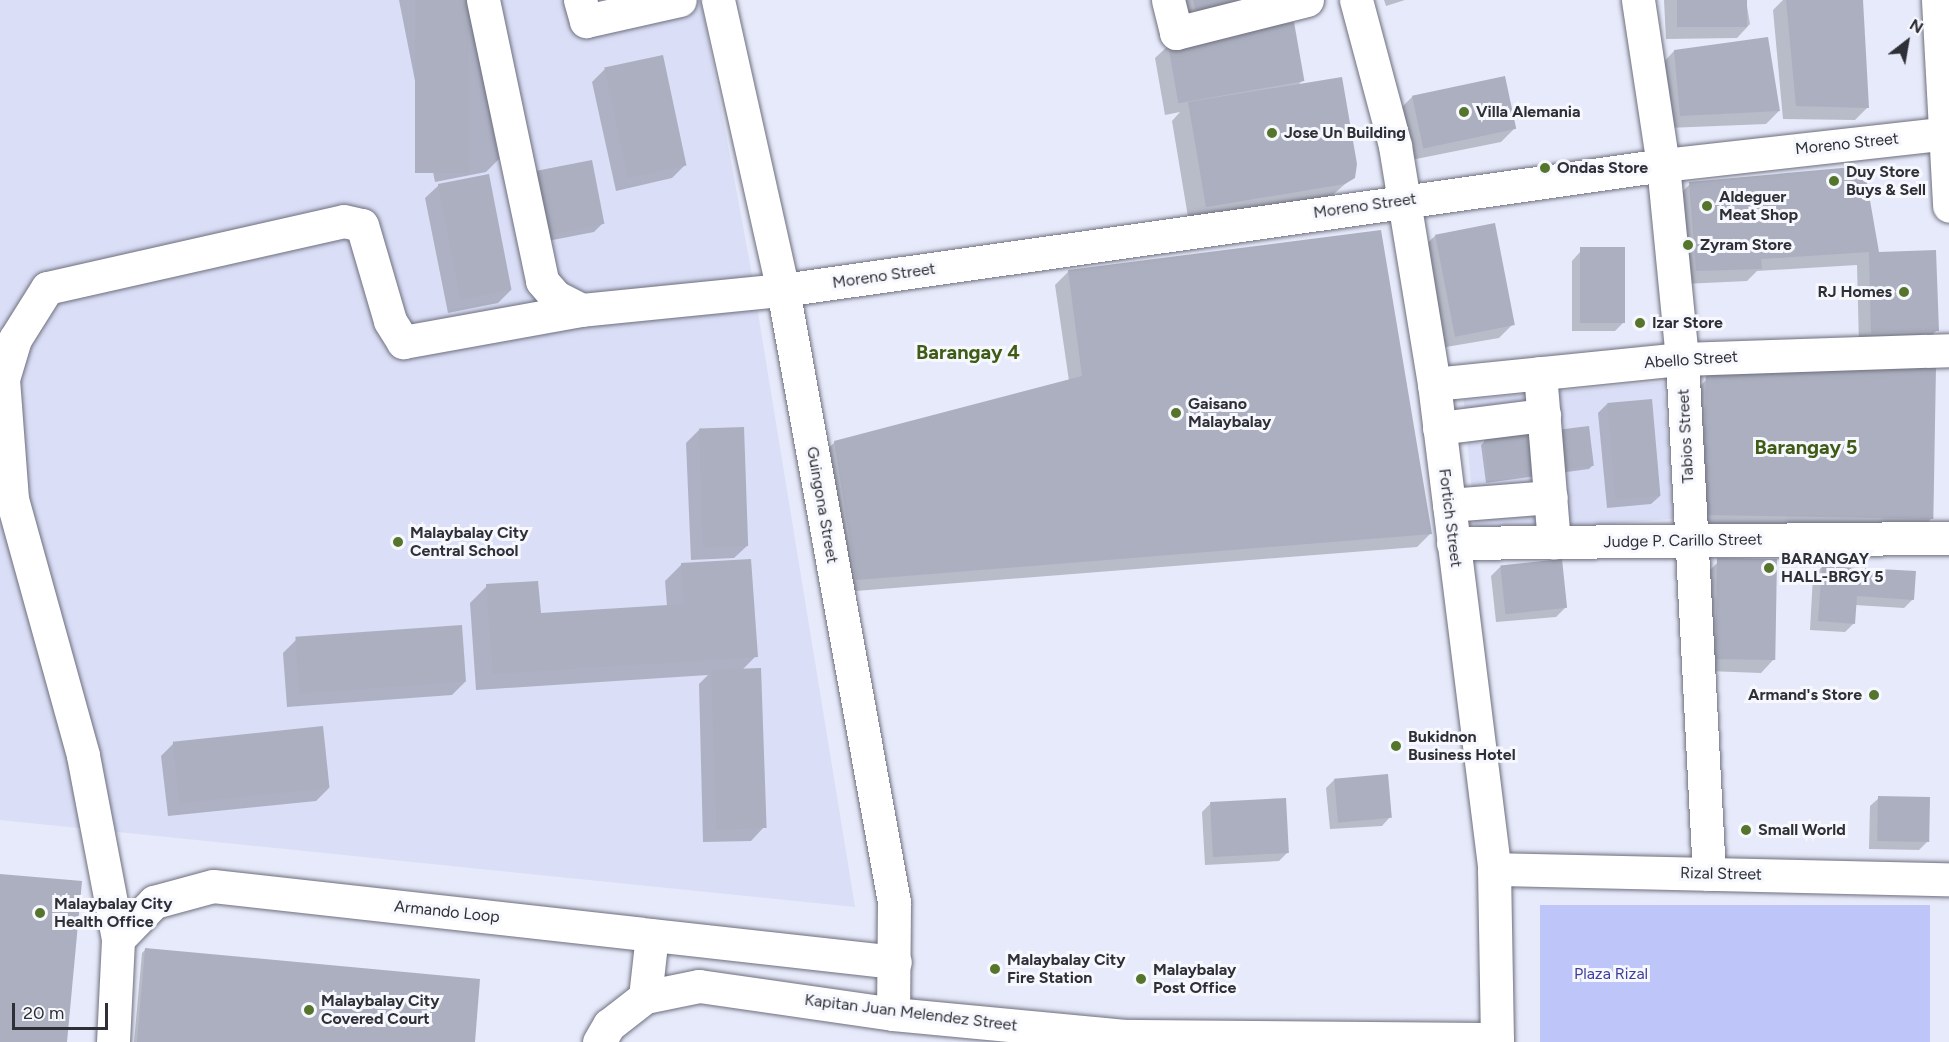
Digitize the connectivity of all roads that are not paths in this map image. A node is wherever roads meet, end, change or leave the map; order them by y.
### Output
1 (483, 0) edge
2 (580, 0) edge
3 (680, 0) edge
4 (718, 0) edge
5 (1168, 0) edge
6 (1308, 0) edge
7 (1356, 0) edge
8 (1638, 0) edge
9 (1938, 0) edge
10 (1947, 134) edge
11 (1663, 165) junction
12 (1404, 200) junction
13 (1949, 206) edge
14 (783, 290) junction
15 (581, 310) junction
16 (1949, 350) edge
17 (1683, 359) junction
18 (1540, 373) junction
19 (1434, 384) junction
20 (1544, 415) junction
21 (1439, 428) junction
22 (1551, 497) junction
23 (1449, 505) junction
24 (1949, 538) edge
25 (1692, 541) junction
26 (1554, 542) junction
27 (1454, 543) junction
28 (1494, 869) junction
29 (1709, 874) junction
30 (1949, 879) edge
31 (652, 935) junction
32 (118, 939) junction
33 (896, 962) junction
34 (645, 997) junction
35 (893, 1014) junction
36 (1497, 1041) edge
37 (112, 1042) edge
38 (599, 1042) edge

1 - 15 main road
2 - 3 main road
4 - 14 main road, Guingona Street
5 - 6 main road
7 - 12 main road, Fortich Street
8 - 11 main road, Tabios Street
9 - 10 main road
10 - 11 main road, Moreno Street
10 - 13 main road
11 - 12 main road, Moreno Street
11 - 17 main road, Tabios Street
12 - 14 main road, Moreno Street
12 - 19 main road, Fortich Street
14 - 15 main road, Moreno Street
14 - 33 main road, Guingona Street
15 - 32 main road, Moreno Street
16 - 17 main road, Abello Street
17 - 18 main road, Abello Street
17 - 25 main road, Tabios Street
18 - 19 main road, Abello Street
18 - 20 main road
19 - 21 main road, Fortich Street
20 - 21 main road
20 - 22 main road
21 - 23 main road, Fortich Street
22 - 23 main road
22 - 26 main road
23 - 27 main road, Fortich Street
24 - 25 main road, Judge P. Carillo Street
25 - 26 main road, Judge P. Carillo Street
25 - 29 main road, Tabios Street
26 - 27 main road, Judge P. Carillo Street
27 - 28 main road, Fortich Street
28 - 29 main road, Rizal Street
28 - 36 main road, Fortich Street
29 - 30 main road, Rizal Street
31 - 32 main road, Armando Loop
31 - 33 main road, Armando Loop
31 - 34 main road
32 - 37 main road
33 - 35 main road, Guingona Street
34 - 35 main road, Kapitan Juan Melendez Street
34 - 38 main road, Kapitan Juan Melendez Street
35 - 36 main road, Kapitan Juan Melendez Street

